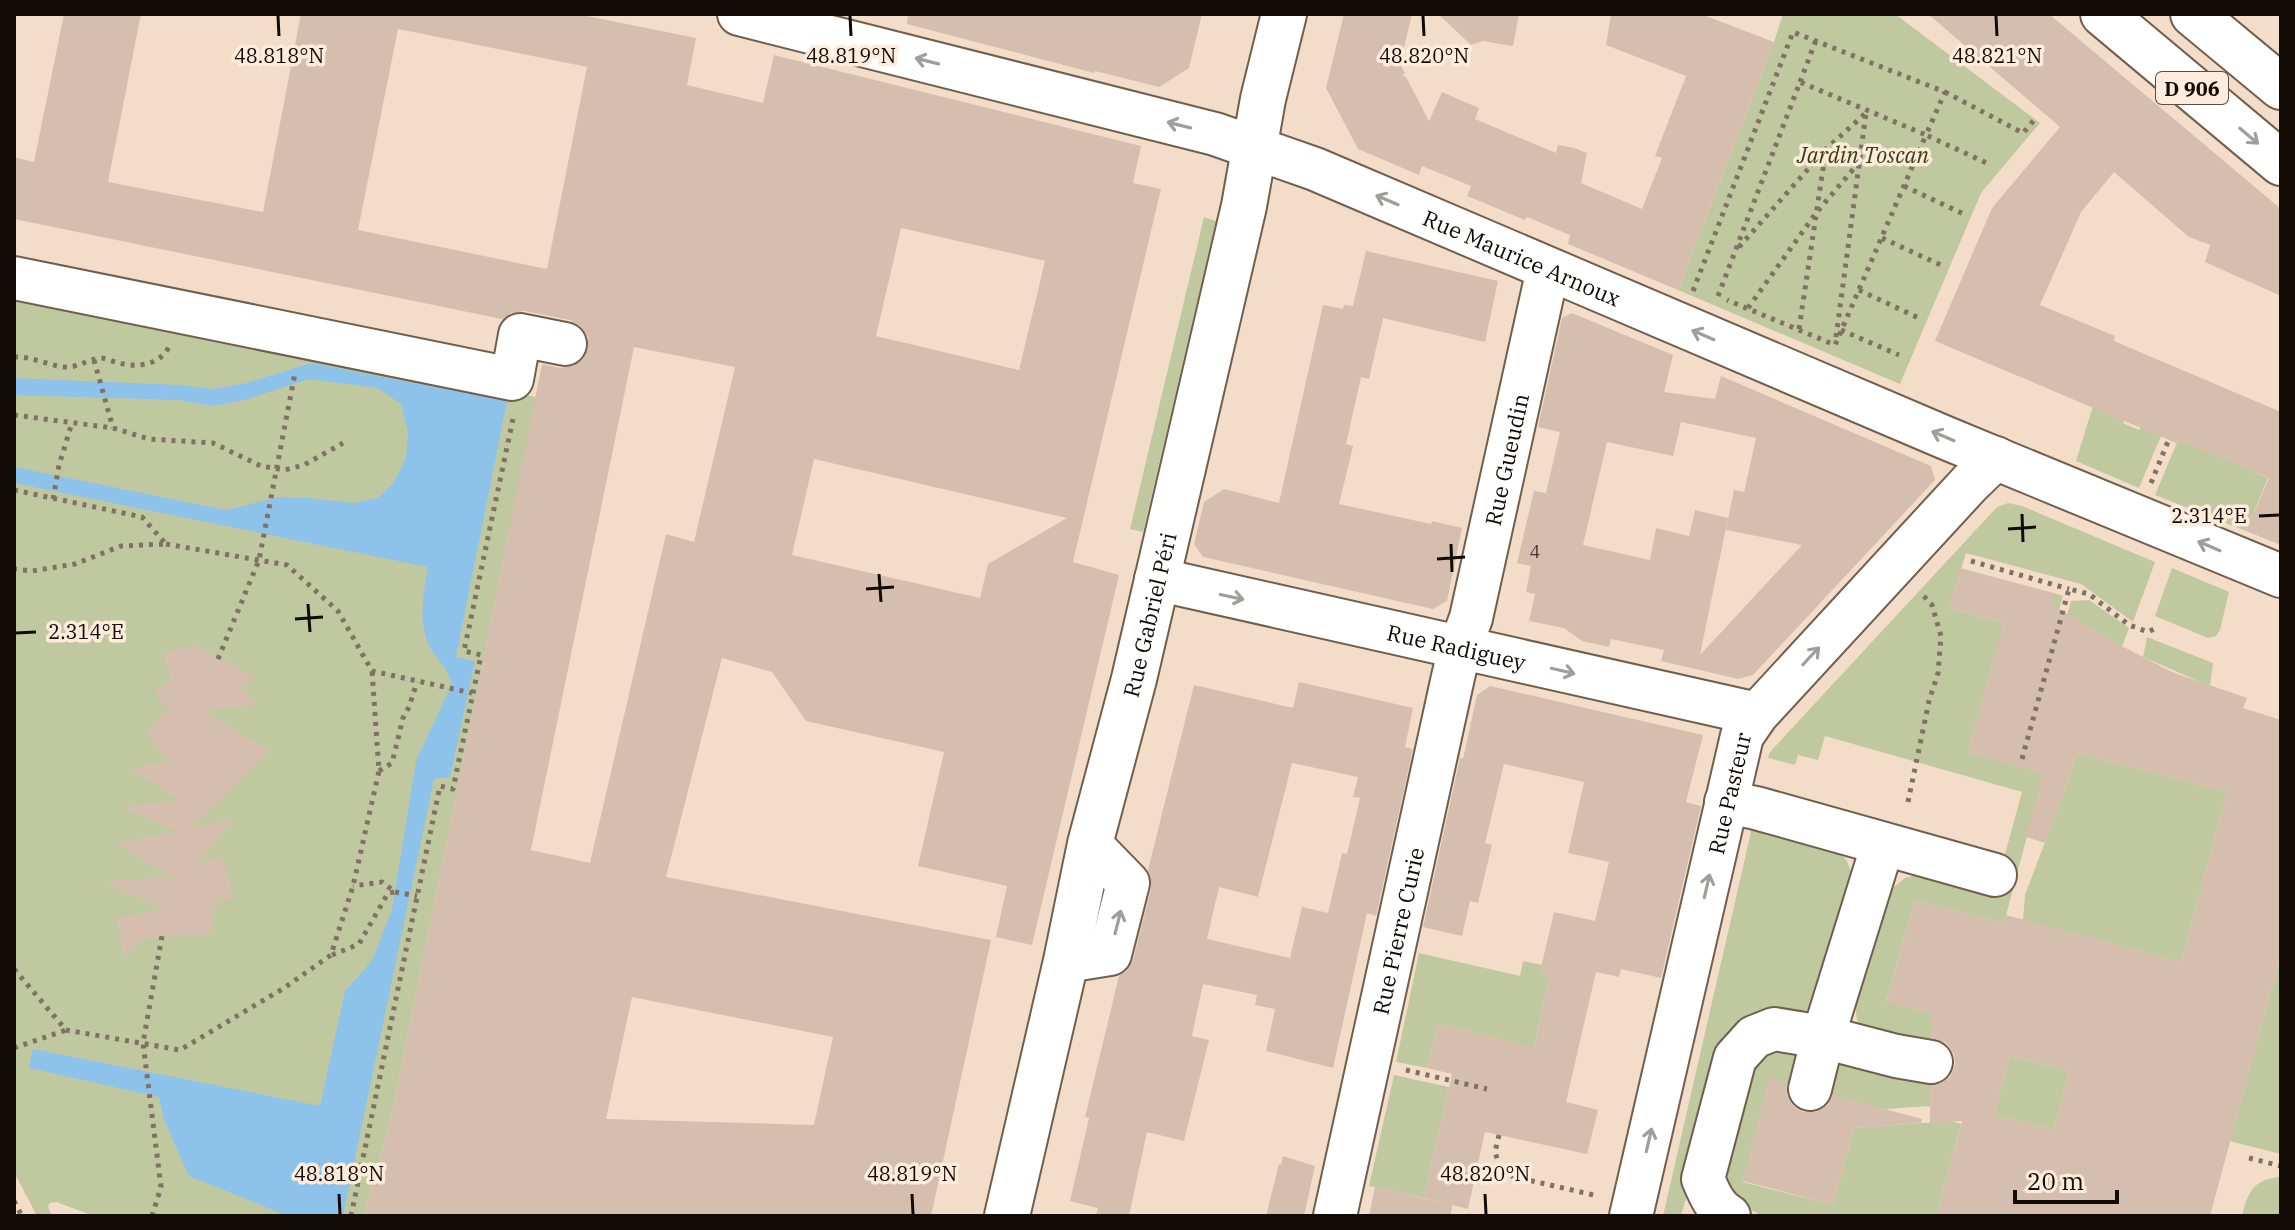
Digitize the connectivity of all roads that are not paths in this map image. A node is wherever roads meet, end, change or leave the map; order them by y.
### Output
1 (739, 14) edge
2 (1284, 14) edge
3 (2103, 14) edge
4 (2193, 14) edge
5 (783, 19) edge
6 (2281, 87) edge
7 (1254, 147) junction
8 (2281, 163) edge
9 (1548, 269) junction
10 (14, 278) edge
11 (565, 344) dead end
12 (1996, 458) junction
13 (2281, 576) edge
14 (1156, 579) junction
15 (1460, 648) junction
16 (1757, 714) junction
17 (1726, 802) junction
18 (1883, 844) junction
19 (1995, 875) dead end
20 (1823, 1037) junction
21 (1931, 1062) dead end
22 (1810, 1089) dead end
23 (1621, 1208) edge
24 (1007, 1216) edge
25 (1335, 1216) edge
26 (1729, 1216) edge

1 - 5 street, Rue Maurice Arnoux
2 - 7 main road, Rue Gabriel Péri
3 -> 8 main road, D 906
4 - 6 main road, D 906
7 -> 5 street, Rue Maurice Arnoux
9 -> 7 street, Rue Maurice Arnoux
7 - 14 main road, Rue Gabriel Péri
12 -> 9 street, Rue Maurice Arnoux
9 - 15 street, Rue Gueudin
10 - 11 street
13 -> 12 street, Rue Maurice Arnoux
16 -> 12 street, Rue Pasteur
14 -> 15 street, Rue Radiguey
14 - 24 main road, Rue Gabriel Péri
15 -> 16 street, Rue Radiguey
15 - 25 street, Rue Pierre Curie
16 - 17 street, Rue Pasteur
17 - 18 street
23 -> 17 street, Rue Pasteur
18 - 19 street
18 - 20 street
20 - 21 street
20 - 22 street
20 - 26 street

